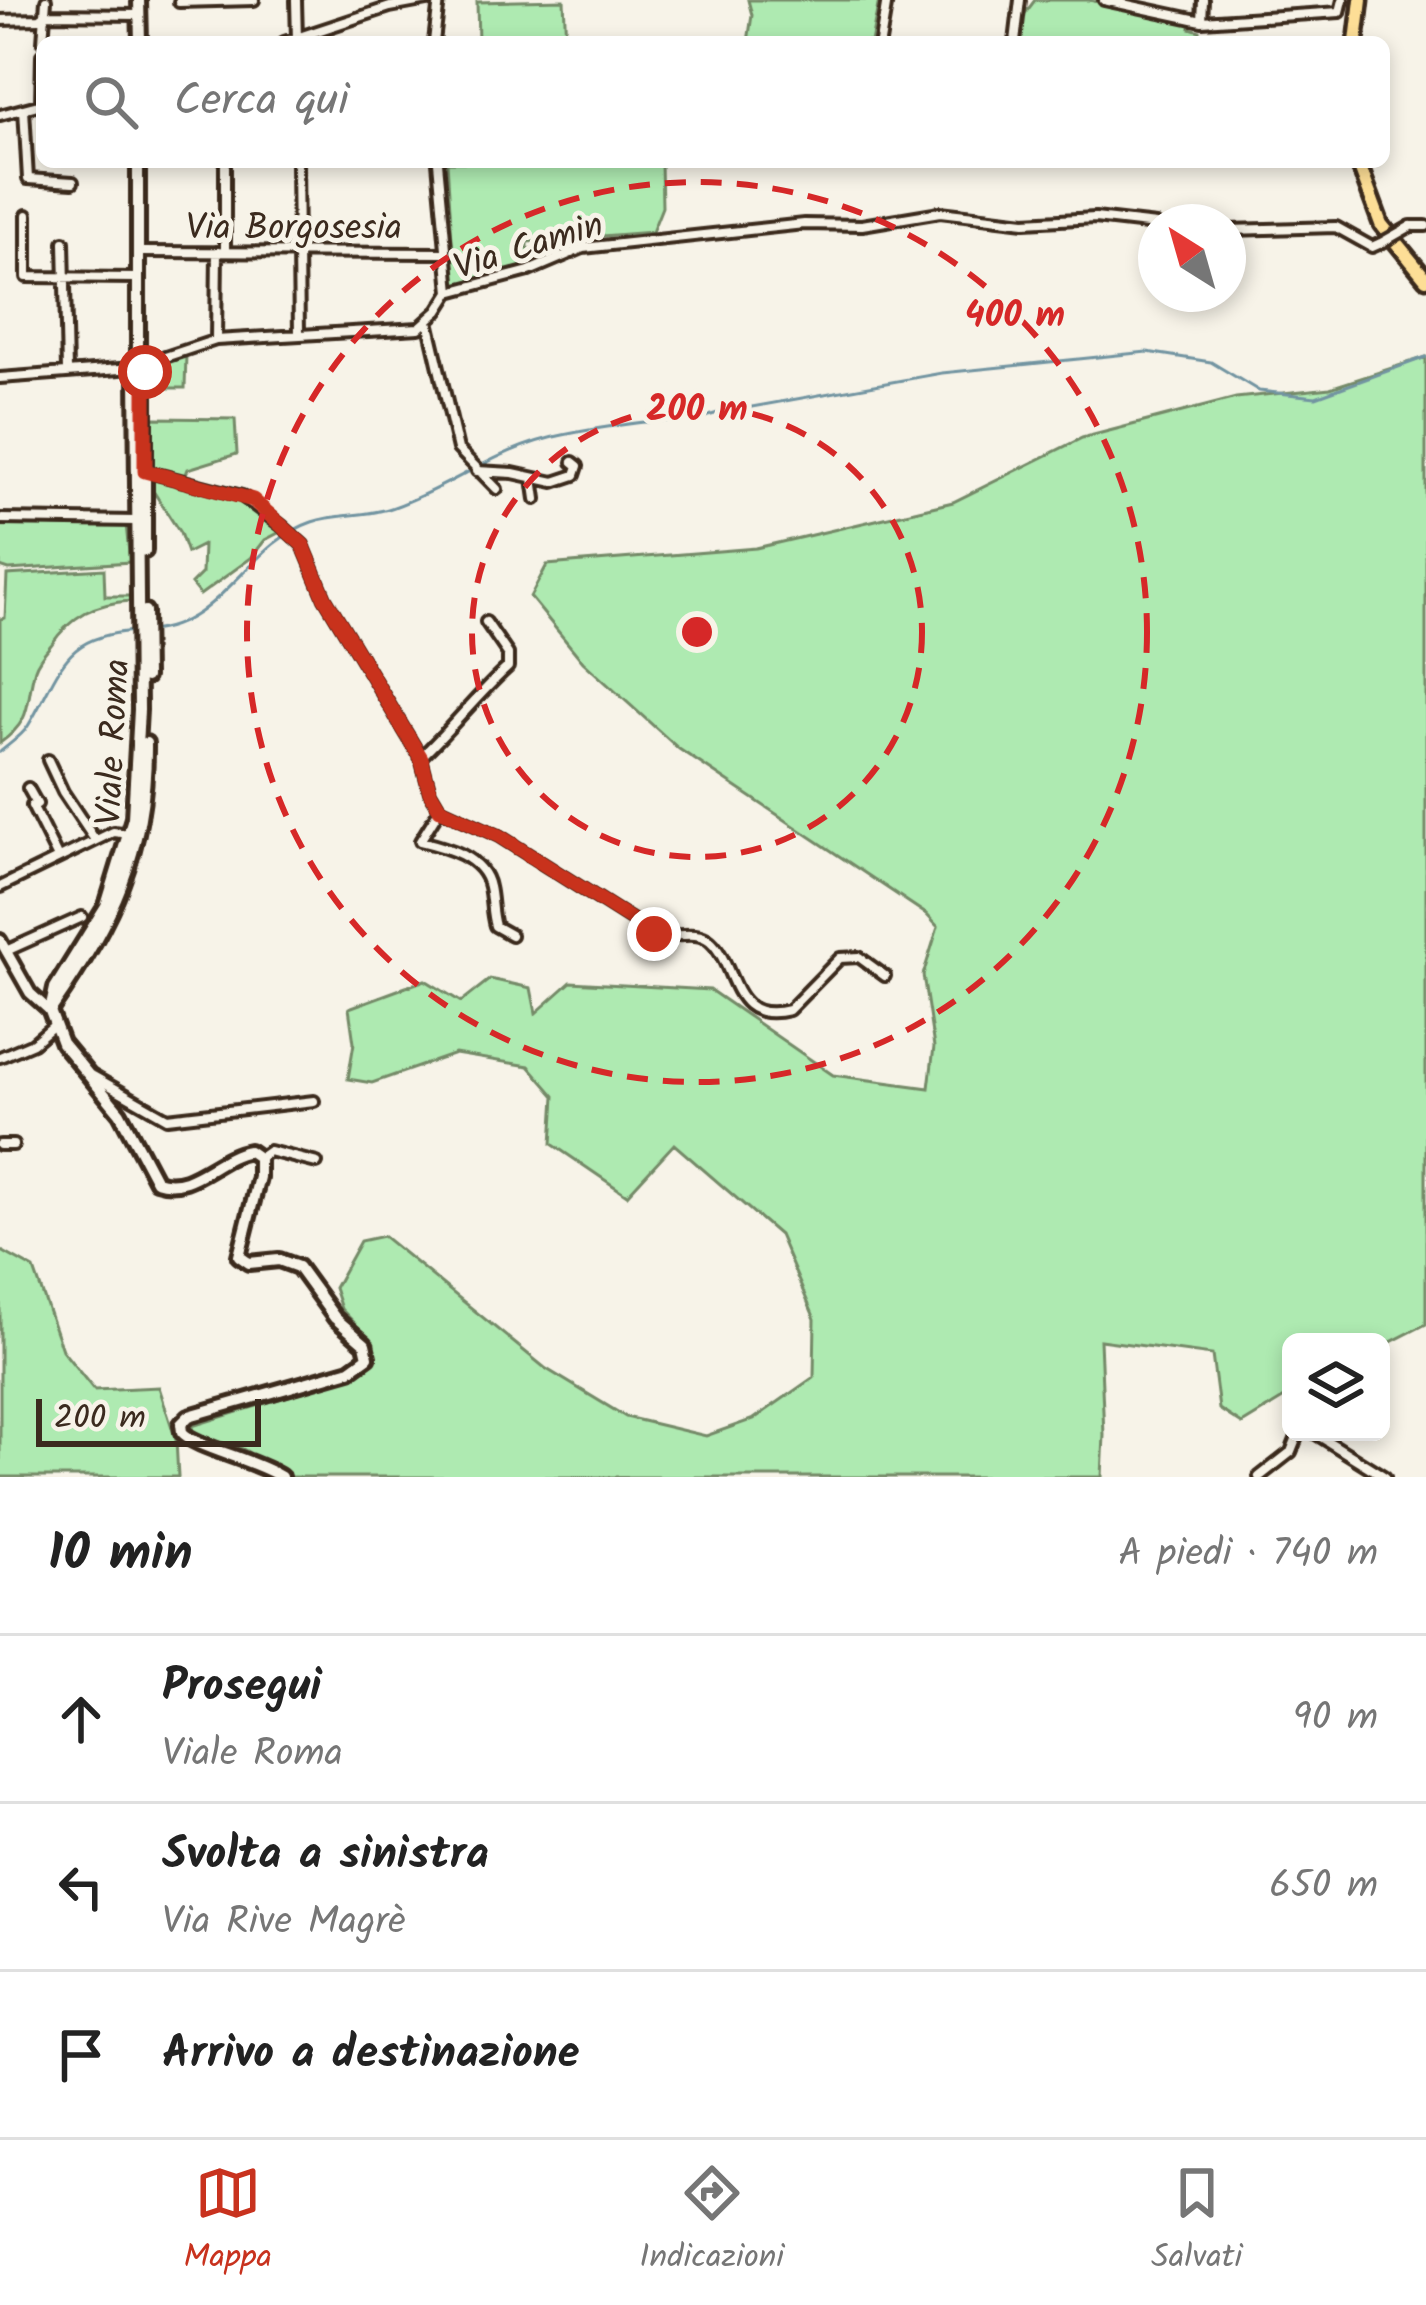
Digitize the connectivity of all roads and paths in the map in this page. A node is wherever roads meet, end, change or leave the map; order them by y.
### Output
1 (46, 0) edge
2 (140, 0) edge
3 (254, 0) edge
4 (296, 0) edge
5 (428, 0) edge
6 (439, 0) edge
7 (887, 0) edge
8 (1020, 0) edge
9 (1104, 0) edge
10 (1202, 0) edge
11 (1342, 0) edge
12 (1361, 0) edge
13 (179, 2) edge
14 (1124, 2) edge
15 (389, 4) edge
16 (45, 15) junction
17 (140, 15) junction
18 (0, 20) edge
19 (1202, 21) junction
20 (43, 36) edge
21 (140, 36) edge
22 (297, 36) edge
23 (307, 36) edge
24 (435, 36) edge
25 (881, 36) edge
26 (1016, 36) edge
27 (1358, 36) edge
28 (36, 107) edge
29 (25, 110) junction
30 (0, 115) edge
31 (138, 168) edge
32 (225, 168) edge
33 (297, 168) edge
34 (440, 168) edge
35 (1360, 168) edge
36 (73, 182) dead end
37 (27, 215) dead end
38 (1138, 223) edge
39 (1426, 226) edge
40 (1246, 230) edge
41 (64, 242) dead end
42 (140, 252) junction
43 (221, 252) junction
44 (447, 253) junction
45 (296, 254) junction
46 (139, 278) junction
47 (64, 279) junction
48 (1426, 279) edge
49 (450, 292) junction
50 (428, 321) junction
51 (298, 334) junction
52 (216, 340) junction
53 (140, 367) junction
54 (67, 371) junction
55 (0, 378) edge
56 (573, 462) dead end
57 (141, 471) junction
58 (476, 471) junction
59 (532, 478) junction
60 (497, 489) dead end
61 (536, 499) dead end
62 (0, 519) edge
63 (141, 521) junction
64 (486, 622) dead end
65 (142, 688) junction
66 (421, 758) junction
67 (48, 760) dead end
68 (28, 788) dead end
69 (440, 809) junction
70 (129, 834) junction
71 (95, 840) junction
72 (58, 858) junction
73 (0, 887) edge
74 (82, 916) dead end
75 (511, 935) dead end
76 (3, 947) edge
77 (884, 976) dead end
78 (50, 1011) junction
79 (53, 1026) junction
80 (0, 1057) edge
81 (91, 1075) junction
82 (314, 1101) dead end
83 (0, 1145) edge
84 (13, 1145) dead end
85 (259, 1158) junction
86 (317, 1163) dead end
87 (1295, 1441) edge
88 (1327, 1441) edge
89 (281, 1477) edge
90 (1258, 1477) edge
91 (1385, 1477) edge

1 - 16 street
2 - 17 main road
3 - 13 street
4 - 22 street
5 - 15 street
6 - 24 street
7 - 25 street
8 - 26 street
9 - 14 street
10 - 19 street
11 - 19 street
12 - 27 highway
14 - 19 street
15 - 23 street
16 - 17 street
16 - 18 street
16 - 20 street
17 - 21 main road
28 - 29 street
29 - 30 street
29 - 36 street
31 - 42 main road, Viale Roma
32 - 43 street
33 - 45 street
34 - 44 street
35 - 48 highway
37 - 47 street
38 - 49 street, Via Camin
39 - 40 street, bridge
41 - 47 street
42 - 43 street, Via Borgosesia
42 - 46 main road, Viale Roma
43 - 45 street, Via Borgosesia
43 - 52 street
44 - 45 street, Via Borgosesia
44 - 49 street
45 - 51 street
46 - 47 street
46 - 53 main road, Viale Roma
47 - 54 street
49 - 50 street, Via Camin
50 - 51 street, Via Camin
50 - 58 street, Via Camin
51 - 52 street, Via Camin
52 - 53 street, Via Camin
53 - 54 street, Via Camin
53 - 57 main road, Viale Roma
54 - 55 street, Via Camin
56 - 59 street
57 - 63 main road, Viale Roma
57 - 66 street
58 - 59 street
58 - 60 street, Via Camin
59 - 61 street
62 - 63 street
63 - 65 main road, Viale Roma
64 - 66 street
65 - 70 main road, Viale Roma
65 - 78 main road, Viale Roma
66 - 69 street
67 - 71 street
68 - 72 street
69 - 75 street
69 - 77 street
70 - 71 street
70 - 78 main road, Viale Roma
71 - 72 street
72 - 73 street
74 - 76 street
76 - 78 street
78 - 79 main road
79 - 80 street
79 - 81 main road
81 - 82 street
81 - 85 main road
83 - 84 street
85 - 86 street
85 - 89 main road
87 - 90 street
88 - 91 street

